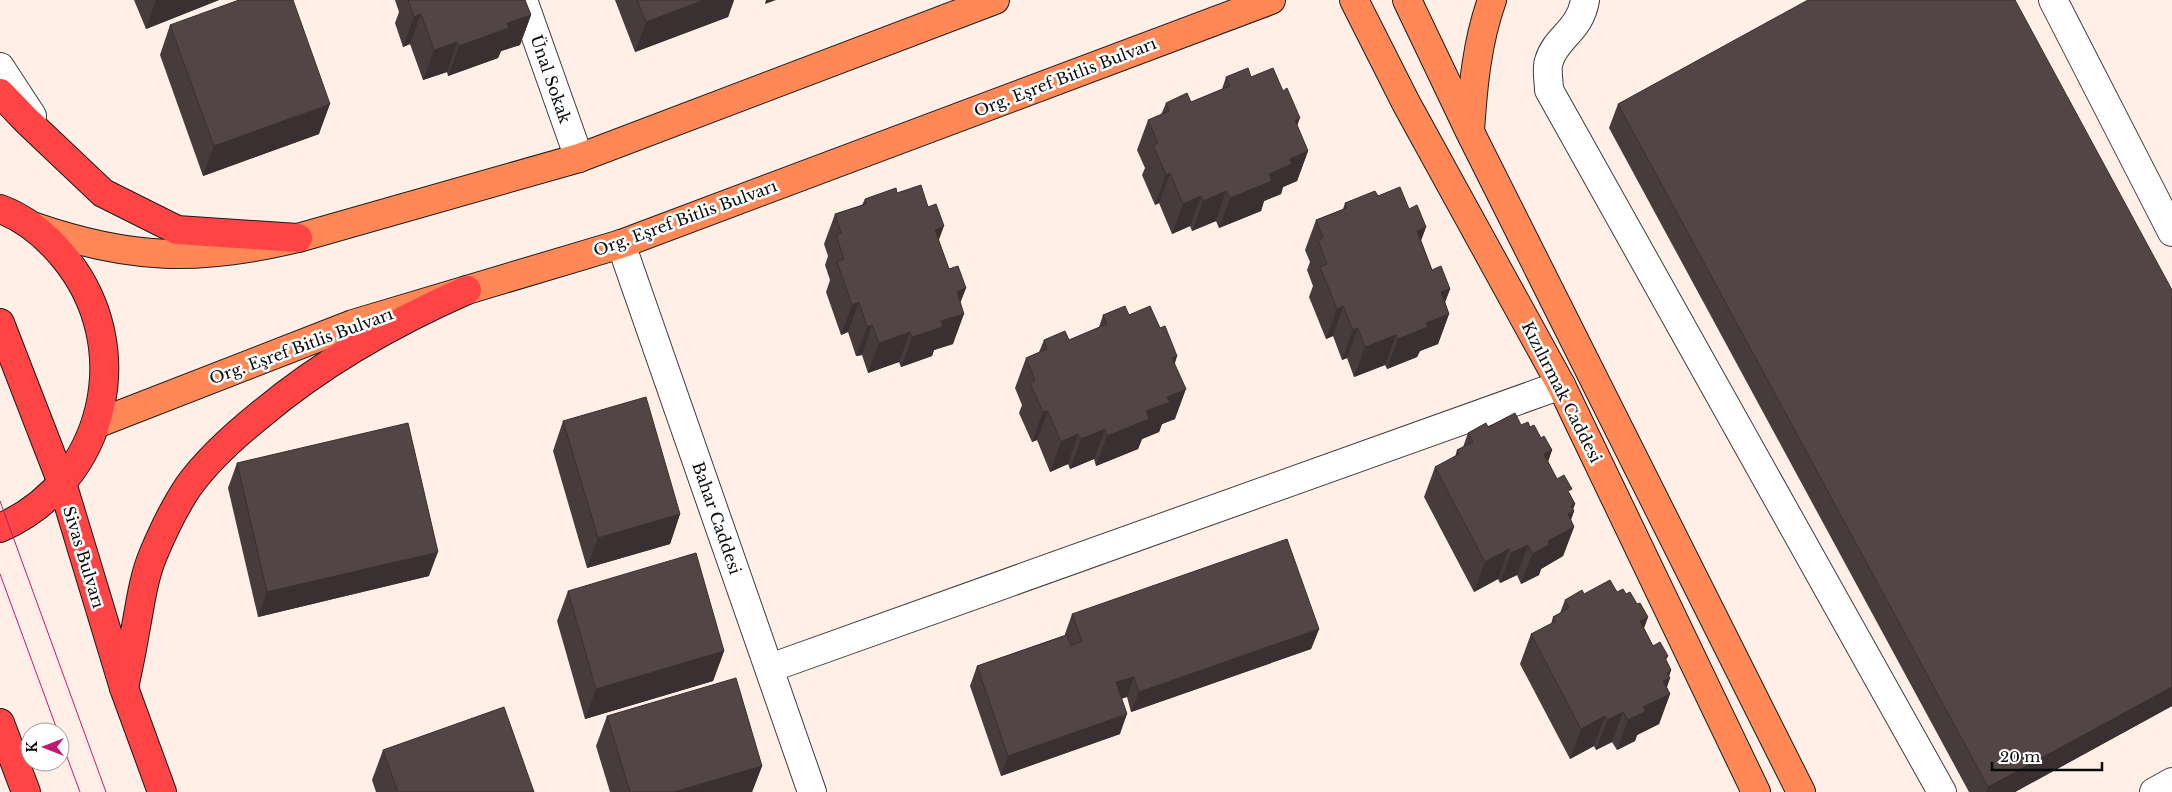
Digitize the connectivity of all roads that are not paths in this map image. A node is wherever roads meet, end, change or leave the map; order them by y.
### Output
1 (523, 0) edge
2 (995, 0) edge
3 (1271, 0) edge
4 (1354, 0) edge
5 (1408, 0) edge
6 (1492, 0) edge
7 (1586, 0) edge
8 (2053, 0) edge
9 (0, 67) edge
10 (0, 92) edge
11 (1470, 132) junction
12 (48, 141) junction
13 (579, 158) junction
14 (0, 209) edge
15 (32, 226) junction
16 (2172, 232) edge
17 (298, 238) junction
18 (621, 244) junction
19 (467, 290) junction
20 (0, 323) edge
21 (1561, 385) junction
22 (96, 424) junction
23 (62, 484) junction
24 (0, 528) edge
25 (770, 668) junction
26 (124, 688) junction
27 (0, 723) edge
28 (0, 772) edge
29 (2172, 782) edge
30 (19, 792) edge
31 (26, 792) edge
32 (162, 792) edge
33 (812, 792) edge
34 (1756, 792) edge
35 (1801, 792) edge
36 (1942, 792) edge
37 (2154, 792) edge

1 - 13 street, Ünal Sokak
2 - 13 main road
3 - 18 main road, Org. Eşref Bitlis Bulvarı
4 - 21 main road, Kızılırmak Caddesi
5 - 11 main road, Kızılırmak Caddesi
6 - 11 main road
7 - 36 street
8 - 16 street
9 - 12 street
10 - 12 highway
11 - 35 main road, Kızılırmak Caddesi
12 - 17 highway
13 - 17 main road
14 - 15 highway
15 - 17 main road
15 - 22 highway
18 - 19 main road, Org. Eşref Bitlis Bulvarı
18 - 25 street, Bahar Caddesi
19 - 22 main road, Org. Eşref Bitlis Bulvarı
19 - 26 highway
20 - 23 highway, Sivas Bulvarı
21 - 25 street
21 - 34 main road, Kızılırmak Caddesi
22 - 23 highway
23 - 24 highway
23 - 26 highway, Sivas Bulvarı
25 - 33 street, Bahar Caddesi
26 - 32 highway, Sivas Bulvarı
27 - 31 highway
28 - 30 highway
29 - 37 street

